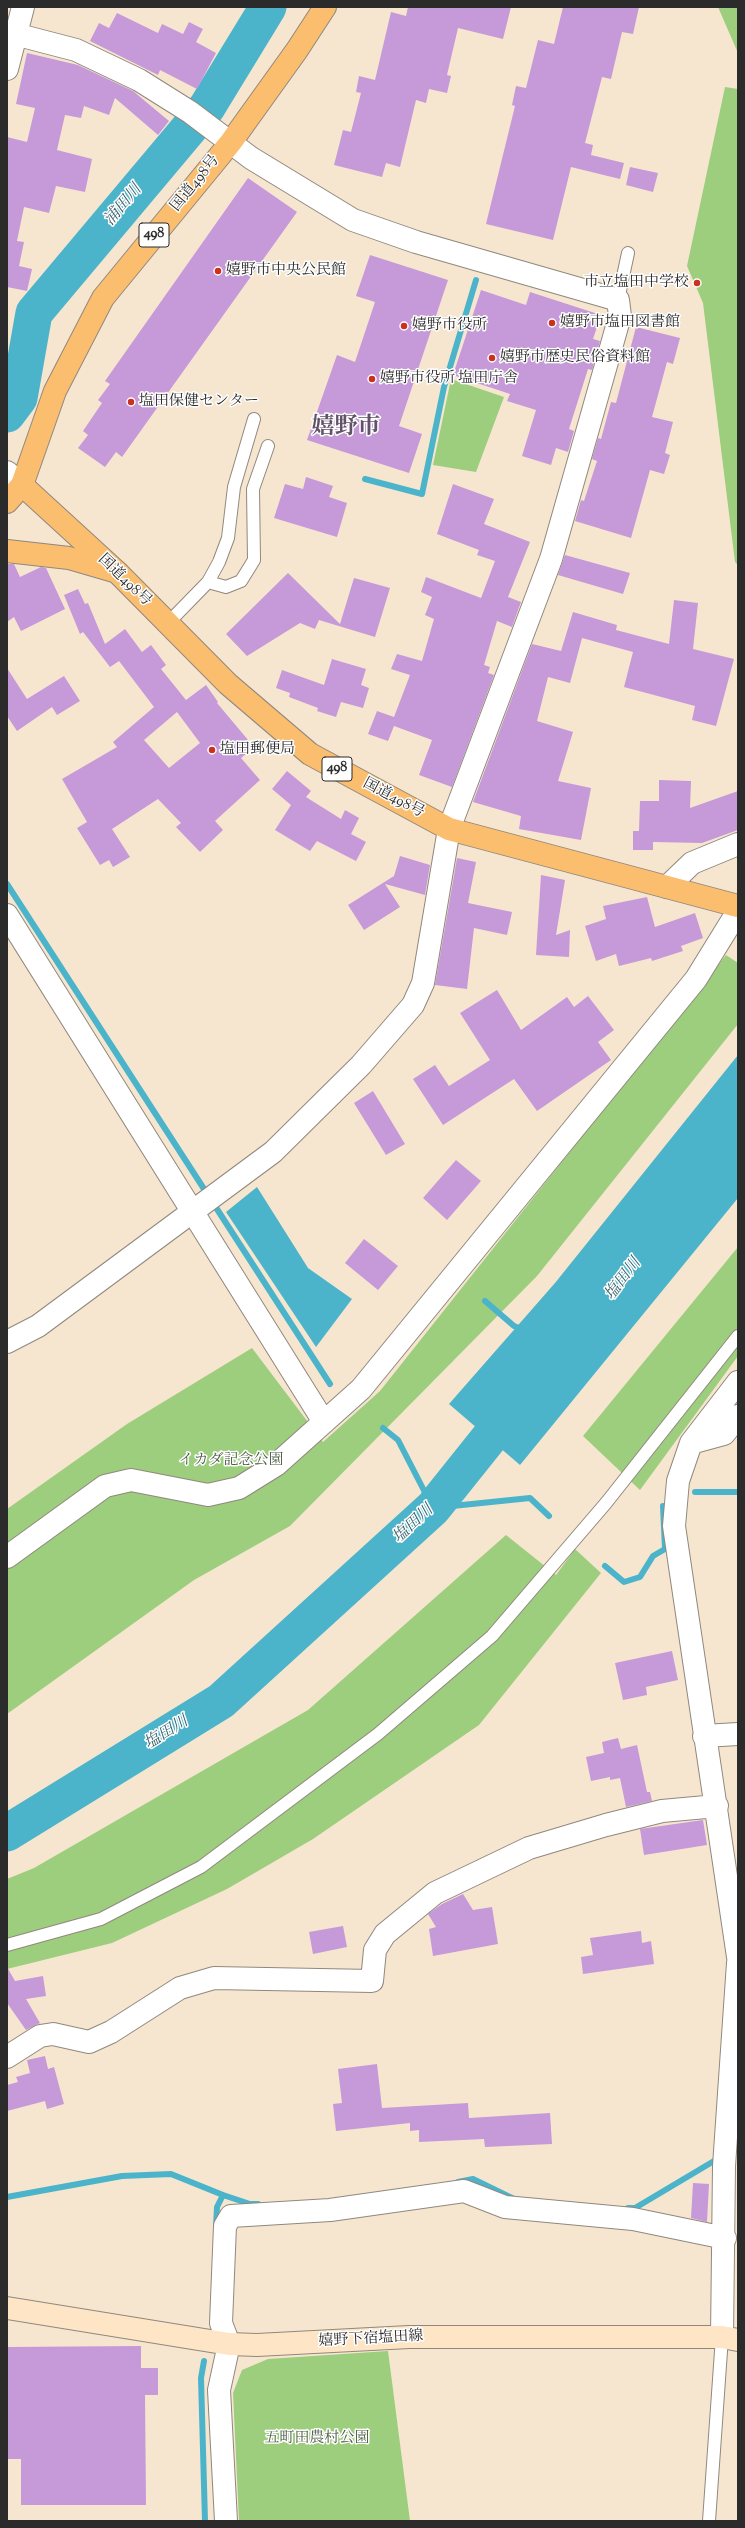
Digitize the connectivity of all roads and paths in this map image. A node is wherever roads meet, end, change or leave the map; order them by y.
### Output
1 (23, 7) edge
2 (325, 7) edge
3 (11, 33) edge
4 (7, 69) edge
5 (231, 142) junction
6 (628, 253) dead end
7 (618, 300) junction
8 (254, 419) dead end
9 (268, 446) dead end
10 (14, 478) edge
11 (7, 502) edge
12 (7, 550) edge
13 (117, 572) junction
14 (208, 582) junction
15 (168, 623) junction
16 (449, 829) junction
17 (738, 844) edge
18 (667, 887) junction
19 (738, 906) edge
20 (738, 911) edge
21 (7, 915) edge
22 (204, 1204) junction
23 (738, 1336) edge
24 (7, 1342) edge
25 (738, 1382) edge
26 (738, 1416) edge
27 (324, 1422) junction
28 (691, 1443) junction
29 (7, 1557) edge
30 (738, 1734) edge
31 (704, 1736) junction
32 (717, 1806) junction
33 (7, 1945) edge
34 (738, 1957) edge
35 (738, 1963) edge
36 (7, 2057) edge
37 (732, 2134) edge
38 (725, 2238) junction
39 (7, 2308) edge
40 (730, 2338) edge
41 (229, 2344) junction
42 (226, 2521) edge
43 (709, 2521) edge

1 - 3 street
2 - 5 main road, 国道498号 / 498
3 - 4 street
3 - 5 street
5 - 7 street
5 - 10 main road, 国道498号 / 498
6 - 7 lane
7 - 16 street
8 - 14 lane
9 - 14 lane
10 - 11 main road
10 - 13 main road, 国道498号 / 498
12 - 13 main road
13 - 15 main road, 国道498号 / 498
14 - 15 lane
15 - 16 main road, 国道498号 / 498
16 - 18 main road, 国道498号 / 498
16 - 22 street
17 - 18 street
18 - 19 main road, 国道498号 / 498
20 - 27 street
21 - 22 street
22 - 24 street
22 - 27 street
23 - 33 lane
25 - 28 street
26 - 28 street
27 - 29 street
28 - 31 street
30 - 31 street
31 - 32 street
32 - 34 street
32 - 36 street
35 - 37 street
37 - 38 street
38 - 40 street
38 - 41 street
39 - 41 main road, 嬉野下宿塩田線
40 - 41 main road, 嬉野下宿塩田線
40 - 43 lane
41 - 42 street

